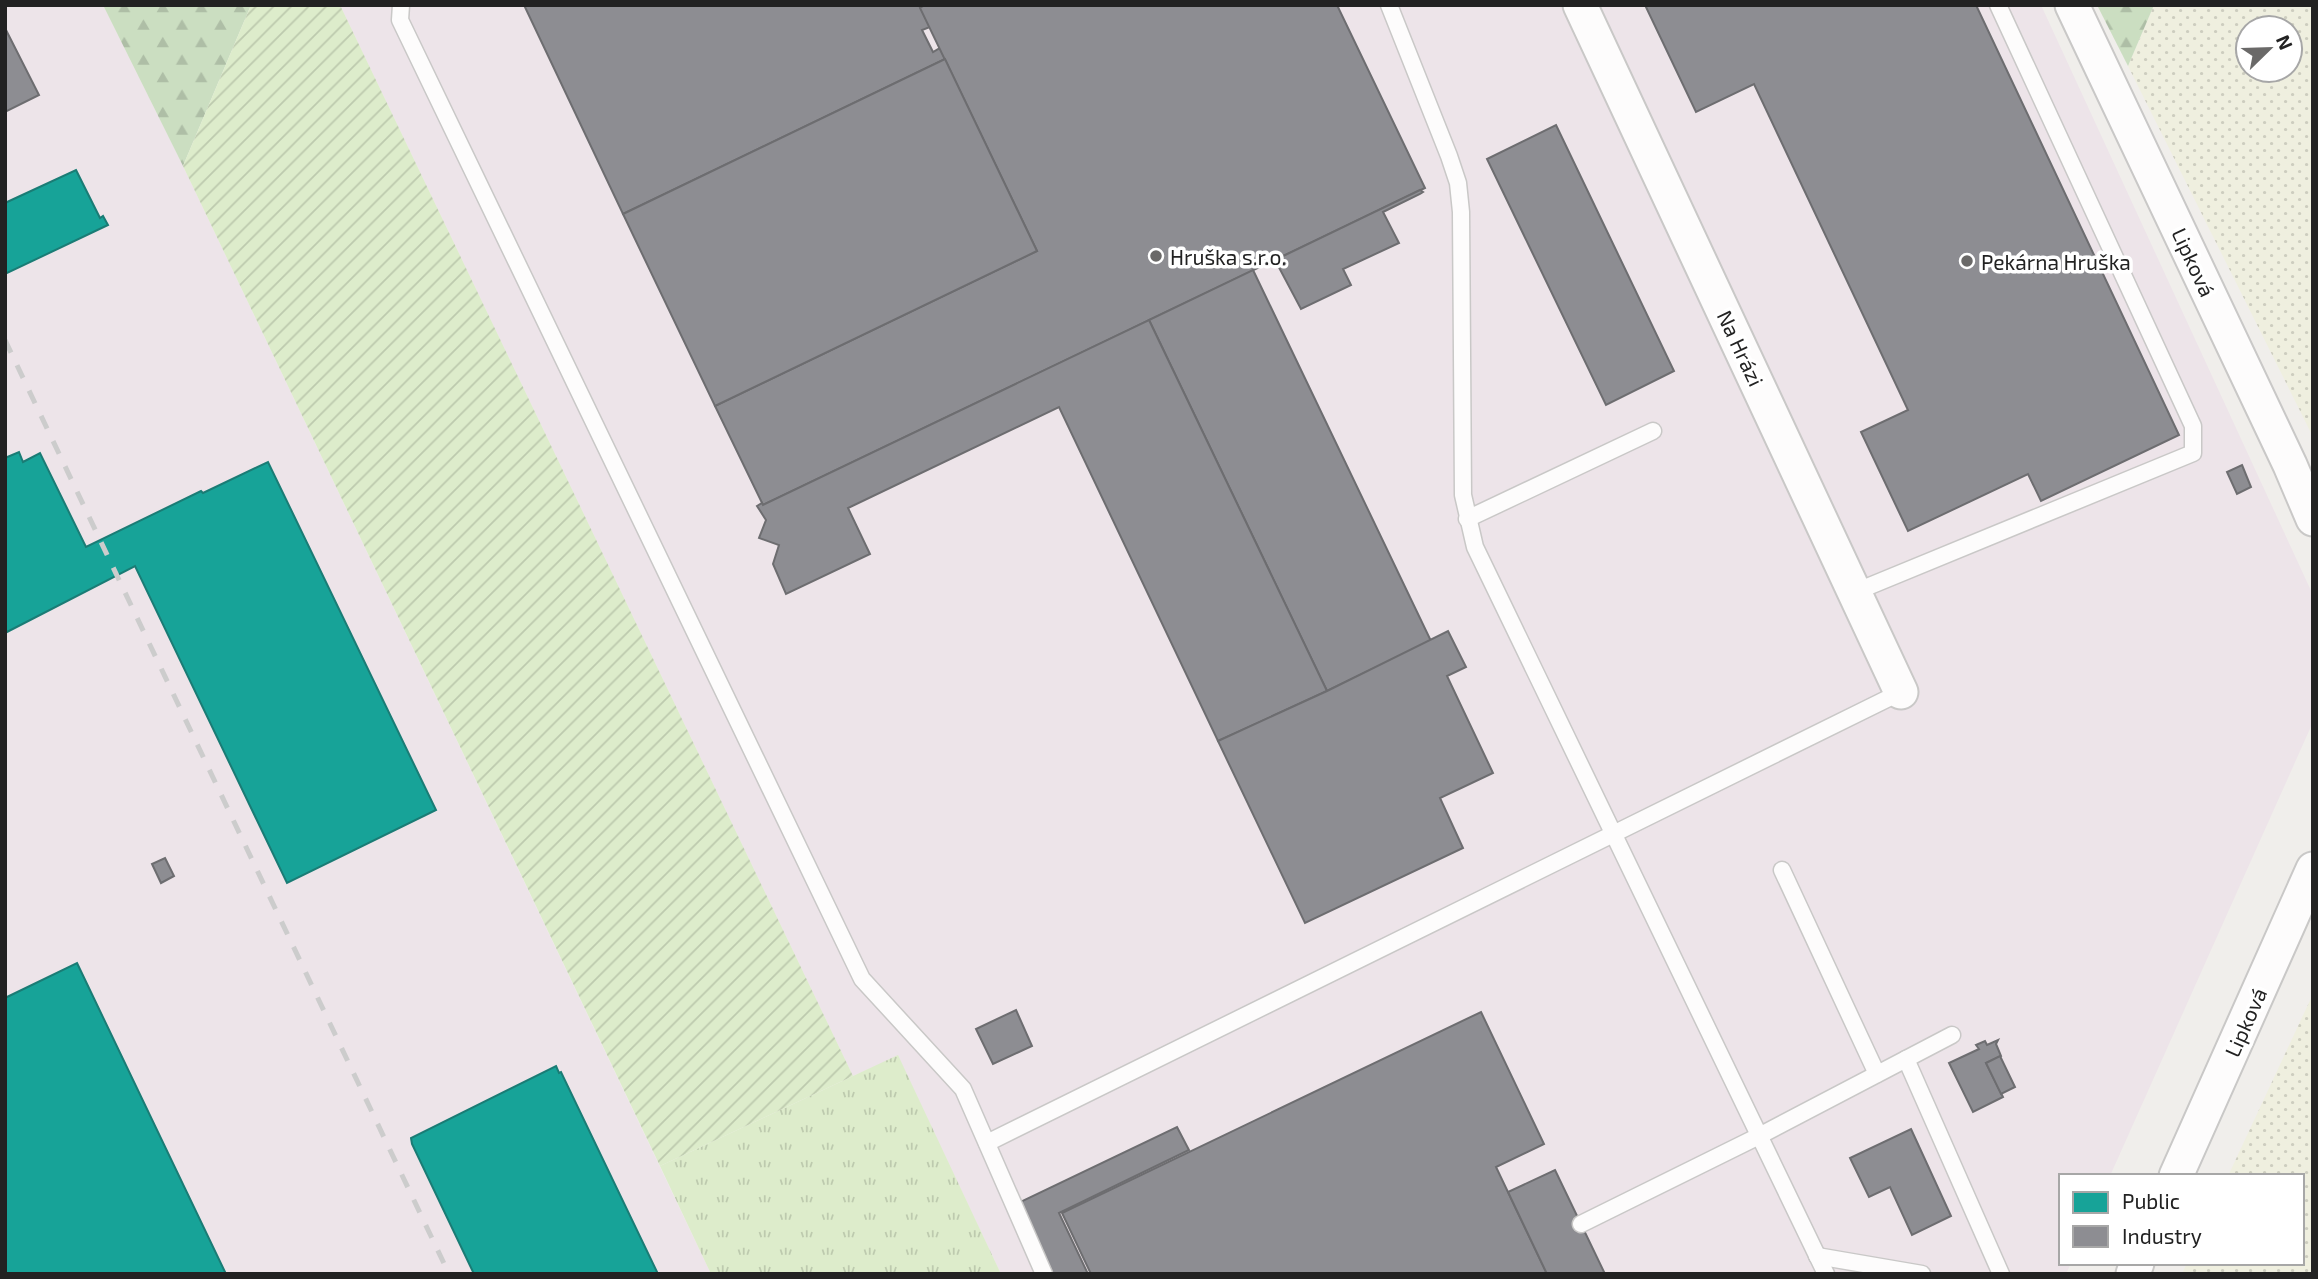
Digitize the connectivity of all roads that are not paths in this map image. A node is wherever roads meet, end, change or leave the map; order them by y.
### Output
1 (401, 5) edge
2 (1389, 5) edge
3 (1580, 5) edge
4 (1998, 5) edge
5 (2072, 5) edge
6 (1653, 431) dead end
7 (1467, 519) junction
8 (2313, 519) edge
9 (1855, 592) junction
10 (1901, 692) joint
11 (1614, 834) junction
12 (2313, 869) edge
13 (1782, 870) dead end
14 (1952, 1035) dead end
15 (1906, 1059) junction
16 (1877, 1074) junction
17 (1759, 1136) junction
18 (987, 1143) junction
19 (2177, 1174) edge
20 (1581, 1224) dead end
21 (1817, 1256) junction
22 (1044, 1274) edge
23 (1826, 1274) edge
24 (1922, 1274) edge
25 (2001, 1274) edge

1 - 18 lane
2 - 7 lane
3 - 9 street, Na Hrázi
4 - 9 lane
5 - 8 street, Lipková
6 - 7 lane
7 - 11 lane
9 - 10 street, Na Hrázi
10 - 11 lane
11 - 17 lane
11 - 18 lane
12 - 19 street, Lipková
13 - 16 lane
14 - 15 lane
15 - 16 lane
15 - 25 lane
16 - 17 lane
17 - 20 lane
17 - 21 lane
18 - 22 lane
21 - 23 lane
21 - 24 lane

